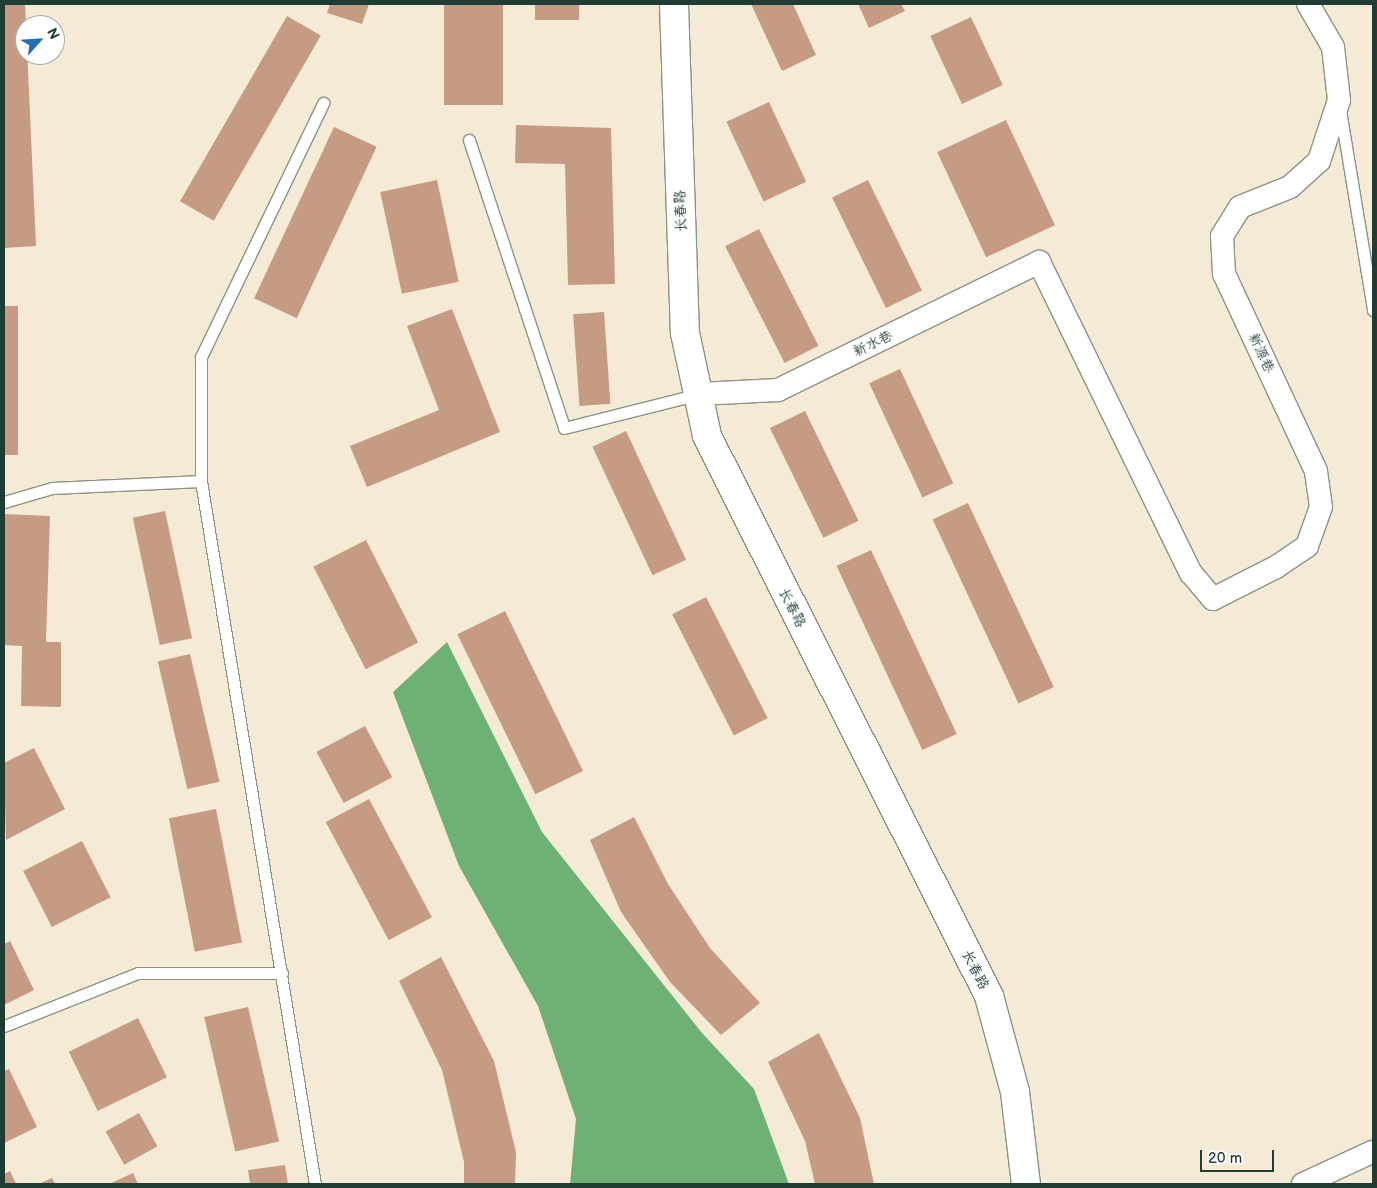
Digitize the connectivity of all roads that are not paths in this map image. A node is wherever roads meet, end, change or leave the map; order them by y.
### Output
1 (674, 4) edge
2 (1308, 4) edge
3 (1339, 100) junction
4 (323, 103) dead end
5 (469, 140) dead end
6 (1039, 262) joint
7 (1373, 310) edge
8 (699, 394) junction
9 (200, 481) junction
10 (4, 502) edge
11 (282, 973) junction
12 (4, 1026) edge
13 (1372, 1154) edge
14 (315, 1184) edge
15 (1026, 1184) edge
16 (1303, 1184) edge

1 - 8 main road, 长春路
2 - 3 street
3 - 6 street, 新源巷
3 - 7 lane
4 - 9 lane
5 - 8 lane
6 - 8 street, 新水巷
8 - 15 main road, 长春路
9 - 10 lane
9 - 11 lane
11 - 12 lane
11 - 14 lane
13 - 16 street

